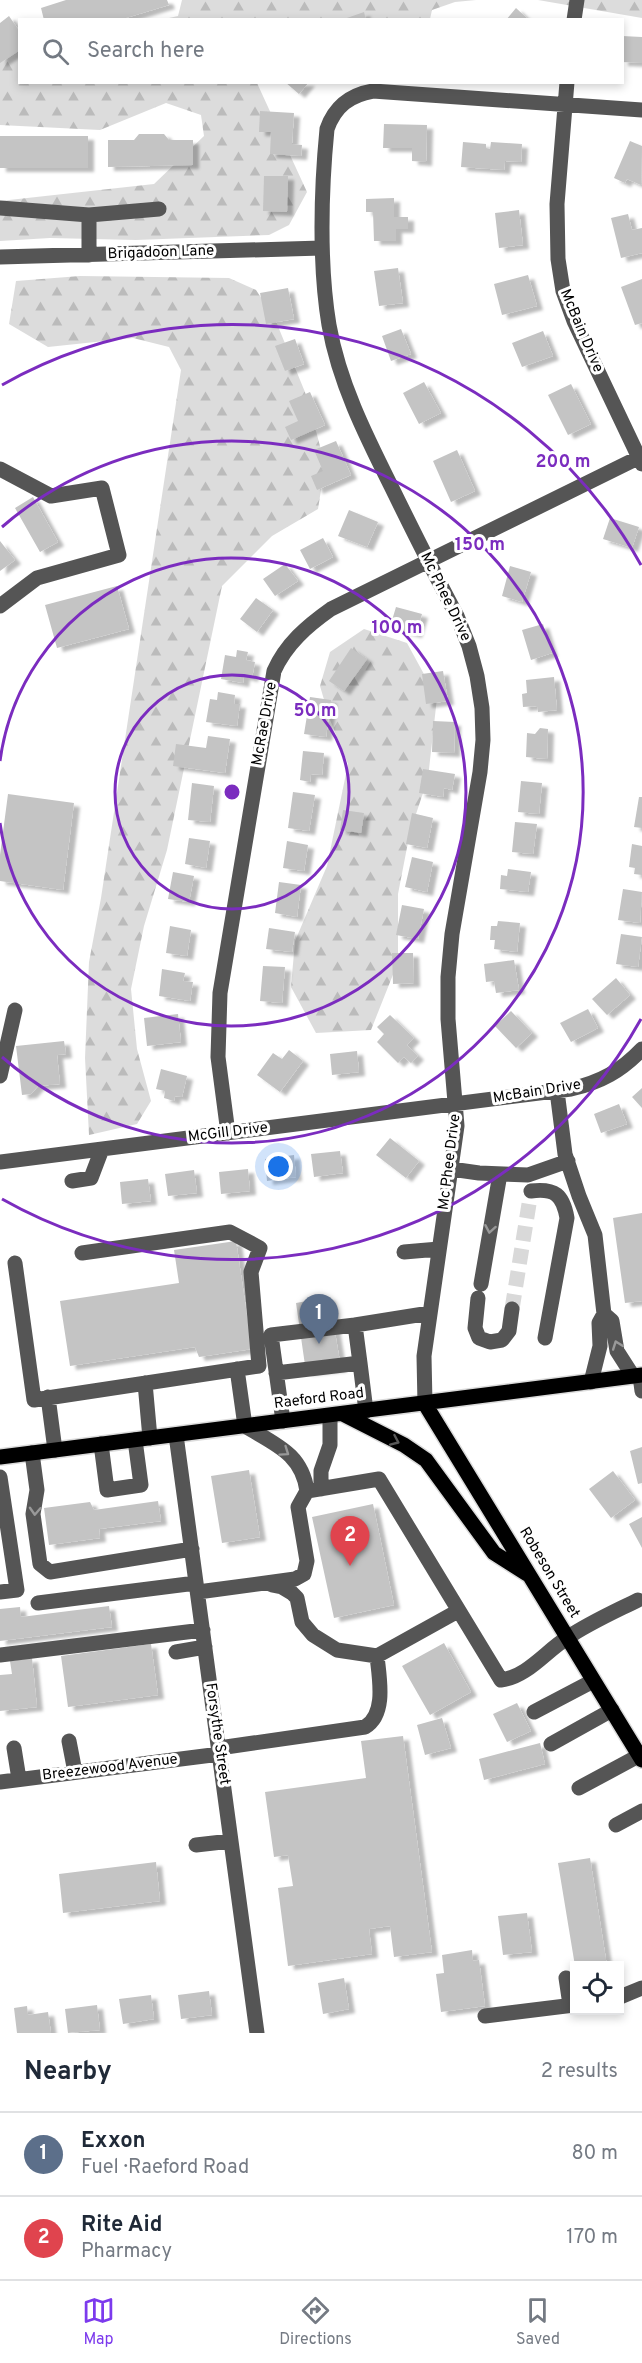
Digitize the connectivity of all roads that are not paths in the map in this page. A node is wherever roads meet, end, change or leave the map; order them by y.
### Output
1 (577, 0) edge
2 (574, 18) edge
3 (567, 84) edge
4 (563, 104) junction
5 (642, 110) edge
6 (0, 208) edge
7 (159, 209) dead end
8 (89, 215) junction
9 (322, 248) junction
10 (89, 255) junction
11 (0, 257) edge
12 (641, 459) edge
13 (0, 469) edge
14 (428, 561) junction
15 (0, 606) edge
16 (15, 1010) dead end
17 (642, 1049) edge
18 (0, 1076) edge
19 (557, 1091) junction
20 (457, 1104) junction
21 (228, 1133) junction
22 (102, 1149) junction
23 (568, 1161) junction
24 (0, 1162) edge
25 (451, 1169) junction
26 (500, 1174) junction
27 (532, 1174) junction
28 (72, 1181) dead end
29 (586, 1214) junction
30 (567, 1218) junction
31 (439, 1249) junction
32 (404, 1252) dead end
33 (82, 1254) dead end
34 (15, 1263) dead end
35 (512, 1309) tunnel mouth
36 (430, 1313) junction
37 (604, 1314) junction
38 (355, 1325) junction
39 (545, 1338) dead end
40 (360, 1363) junction
41 (259, 1366) junction
42 (237, 1369) junction
43 (276, 1369) junction
44 (639, 1380) edge
45 (591, 1382) junction
46 (145, 1383) junction
47 (48, 1397) junction
48 (425, 1404) junction
49 (366, 1411) junction
50 (337, 1415) junction
51 (283, 1421) junction
52 (245, 1426) junction
53 (176, 1435) junction
54 (150, 1438) junction
55 (135, 1440) junction
56 (101, 1444) junction
57 (55, 1450) junction
58 (32, 1453) junction
59 (0, 1457) edge
60 (0, 1477) edge
61 (314, 1490) junction
62 (192, 1550) junction
63 (530, 1576) junction
64 (269, 1584) junction
65 (197, 1588) junction
66 (0, 1592) edge
67 (638, 1600) dead end
68 (38, 1603) dead end
69 (458, 1611) junction
70 (203, 1630) junction
71 (567, 1638) junction
72 (205, 1647) junction
73 (176, 1652) dead end
74 (0, 1655) edge
75 (377, 1656) junction
76 (593, 1681) junction
77 (612, 1710) junction
78 (534, 1712) dead end
79 (69, 1741) dead end
80 (551, 1744) dead end
81 (14, 1748) dead end
82 (219, 1751) junction
83 (641, 1756) edge
84 (75, 1772) junction
85 (19, 1779) junction
86 (0, 1782) edge
87 (579, 1788) dead end
88 (642, 1811) edge
89 (616, 1825) dead end
90 (231, 1841) junction
91 (196, 1845) dead end
92 (566, 1978) dead end
93 (642, 1988) edge
94 (624, 1995) edge
95 (570, 1996) edge
96 (570, 2005) edge
97 (485, 2016) dead end
98 (257, 2033) edge

1 - 2 street
3 - 4 street, McBain Drive
4 - 5 street
4 - 9 street, Mc Phee Drive
4 - 12 street, McBain Drive
6 - 8 street
7 - 8 street
8 - 10 street
9 - 10 street, Brigadoon Lane
9 - 14 street, Mc Phee Drive
10 - 11 street, Brigadoon Lane
12 - 14 street, McRae Drive
13 - 15 street
14 - 20 street, Mc Phee Drive
14 - 21 street, McRae Drive
16 - 18 street
17 - 19 street, McBain Drive
19 - 20 street, McBain Drive
19 - 23 street
20 - 21 street, McGill Drive
20 - 25 street, Mc Phee Drive
21 - 22 street, McGill Drive
22 - 24 street, McGill Drive
22 - 28 street
23 - 27 street
23 - 29 street
25 - 26 street
25 - 31 street, Mc Phee Drive
26 - 27 street
26 -> 35 street
27 - 30 street
29 - 30 street
29 - 37 street
30 - 39 street
31 - 32 street
31 - 36 street, Mc Phee Drive
33 - 41 street
34 - 47 street
36 - 38 street
36 - 48 street, Mc Phee Drive
44 -> 37 street
37 - 45 street
38 - 40 street
38 - 43 street
40 - 43 street
40 - 49 street
41 - 42 street
41 - 43 street
42 - 46 street
42 - 52 street
43 - 51 street
44 - 45 main road, Raeford Road
45 - 48 main road, Raeford Road
46 - 47 street
46 - 54 street
47 - 57 street
48 - 49 main road, Raeford Road
48 - 63 main road, Robeson Street
49 - 50 main road, Raeford Road
50 - 51 main road, Raeford Road
50 - 61 street
50 -> 63 main road
51 - 52 main road, Raeford Road
52 - 53 main road, Raeford Road
52 -> 61 street
53 - 54 main road, Raeford Road
53 - 62 street, Forsythe Street
54 - 55 main road, Raeford Road
55 - 56 main road, Raeford Road
55 - 56 street
56 - 57 main road, Raeford Road
57 - 58 main road, Raeford Road
58 - 59 main road, Raeford Road
58 -> 62 street
60 - 66 street
61 - 64 street
61 - 69 street
62 - 65 street, Forsythe Street
63 - 71 main road, Robeson Street
64 - 65 street
64 - 75 street
65 - 68 street
65 - 70 street, Forsythe Street
67 - 71 street
69 - 71 street
69 - 75 street
70 - 72 street, Forsythe Street
70 - 74 street
71 - 76 main road, Robeson Street
72 - 73 street
72 - 82 street, Forsythe Street
75 - 82 street, Breezewood Avenue
76 - 77 main road, Robeson Street
76 - 78 street
77 - 80 street
77 - 83 main road, Robeson Street
79 - 84 street
81 - 85 street
82 - 84 street, Breezewood Avenue
82 - 90 street, Forsythe Street
83 - 87 street
84 - 85 street, Breezewood Avenue
85 - 86 street, Breezewood Avenue
88 - 89 street
90 - 91 street
90 - 98 street, Forsythe Street
92 - 95 street
93 - 94 street
96 - 97 street

